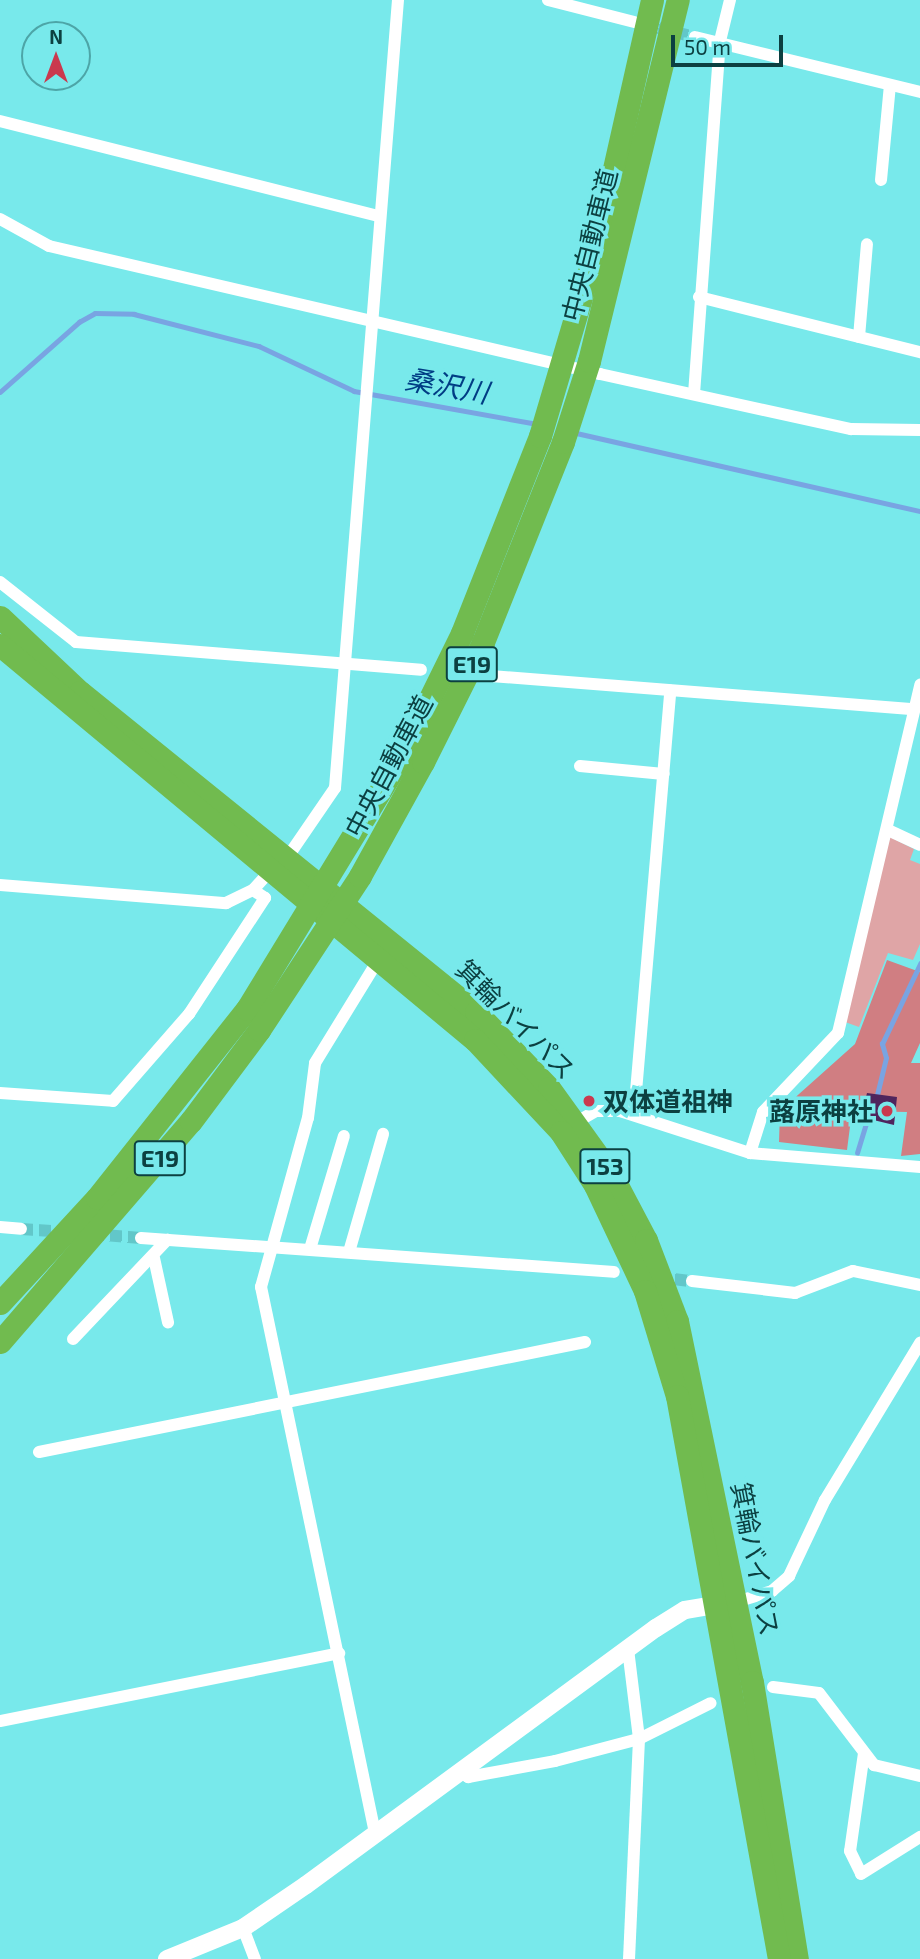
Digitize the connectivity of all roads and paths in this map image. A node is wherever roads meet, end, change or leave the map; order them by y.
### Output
1 (398, 0) edge
2 (548, 0) edge
3 (652, 0) edge
4 (730, 0) edge
5 (680, 3) edge
6 (634, 22) tunnel mouth
7 (695, 37) tunnel mouth
8 (720, 41) junction
9 (890, 85) junction
10 (920, 92) edge
11 (0, 121) edge
12 (881, 180) dead end
13 (379, 216) junction
14 (0, 219) edge
15 (867, 244) dead end
16 (699, 297) junction
17 (372, 321) junction
18 (859, 337) junction
19 (920, 352) edge
20 (694, 394) junction
21 (920, 430) edge
22 (551, 439) junction
23 (0, 582) edge
24 (0, 617) edge
25 (0, 645) edge
26 (345, 663) junction
27 (421, 670) dead end
28 (491, 676) dead end
29 (920, 685) edge
30 (670, 691) junction
31 (915, 709) junction
32 (580, 766) dead end
33 (663, 774) junction
34 (888, 830) junction
35 (920, 845) edge
36 (279, 864) junction
37 (0, 885) edge
38 (253, 890) junction
39 (380, 957) junction
40 (0, 1093) edge
41 (634, 1115) junction
42 (575, 1124) junction
43 (383, 1134) dead end
44 (344, 1136) dead end
45 (750, 1153) junction
46 (920, 1167) edge
47 (0, 1227) edge
48 (21, 1229) tunnel mouth
49 (141, 1238) tunnel mouth
50 (167, 1240) junction
51 (272, 1247) junction
52 (310, 1249) junction
53 (349, 1252) junction
54 (154, 1258) junction
55 (614, 1272) dead end
56 (692, 1281) tunnel mouth
57 (920, 1285) edge
58 (0, 1303) edge
59 (168, 1322) dead end
60 (72, 1339) dead end
61 (0, 1342) edge
62 (585, 1342) dead end
63 (920, 1343) edge
64 (287, 1403) junction
65 (39, 1452) dead end
66 (726, 1603) junction
67 (628, 1649) junction
68 (339, 1653) junction
69 (773, 1687) dead end
70 (711, 1703) dead end
71 (0, 1721) edge
72 (639, 1739) junction
73 (864, 1753) junction
74 (458, 1771) junction
75 (920, 1776) edge
76 (374, 1833) junction
77 (920, 1837) edge
78 (243, 1928) junction
79 (167, 1959) edge
80 (255, 1959) edge
81 (629, 1959) edge
82 (779, 1959) edge
83 (797, 1959) edge

1 - 13 street
2 - 6 street
3 - 22 highway, 中央自動車道 / E19
4 - 8 street
5 - 22 highway, 中央自動車道 / E19
7 - 8 street
8 - 9 street
8 - 16 street
9 - 10 street
9 - 12 street
11 - 13 street
13 - 17 street
14 - 17 street
15 - 18 street
16 - 18 street
16 - 20 street
17 - 20 street
17 - 26 street
18 - 19 street
20 - 21 street
22 - 58 highway, 中央自動車道 / E19
22 - 61 highway, 中央自動車道 / E19
23 - 26 street
24 - 36 highway, 箕輪バイパス / 153
25 - 36 highway, 箕輪バイパス / 153
26 - 27 street
26 - 36 street
28 - 30 street
29 - 31 street
30 - 31 street
30 - 33 street
31 - 34 street
32 - 33 street
33 - 41 street
34 - 35 street
34 - 45 street
36 - 38 street
36 - 39 highway, 箕輪バイパス / 153
36 - 42 highway, 箕輪バイパス / 153
37 - 38 street
38 - 40 street
39 - 51 street
39 - 66 highway, 箕輪バイパス / 153
41 - 42 street
41 - 45 street
42 - 66 highway, 箕輪バイパス / 153
43 - 53 street
44 - 52 street
45 - 46 street
47 - 48 street
49 - 50 street
50 - 51 street
50 - 54 street
51 - 52 street
51 - 64 street
52 - 53 street
53 - 55 street
54 - 59 street
54 - 60 street
56 - 57 street
62 - 64 street
63 - 66 street
64 - 65 street
64 - 68 street
66 - 67 street
66 - 82 highway, 箕輪バイパス / 153
66 - 83 highway, 箕輪バイパス / 153
67 - 72 street
67 - 74 street
68 - 71 street
68 - 76 street
69 - 73 street
70 - 72 street
72 - 74 street
72 - 81 street
73 - 75 street
73 - 77 street
74 - 76 street
76 - 78 street
78 - 79 street
78 - 80 street

